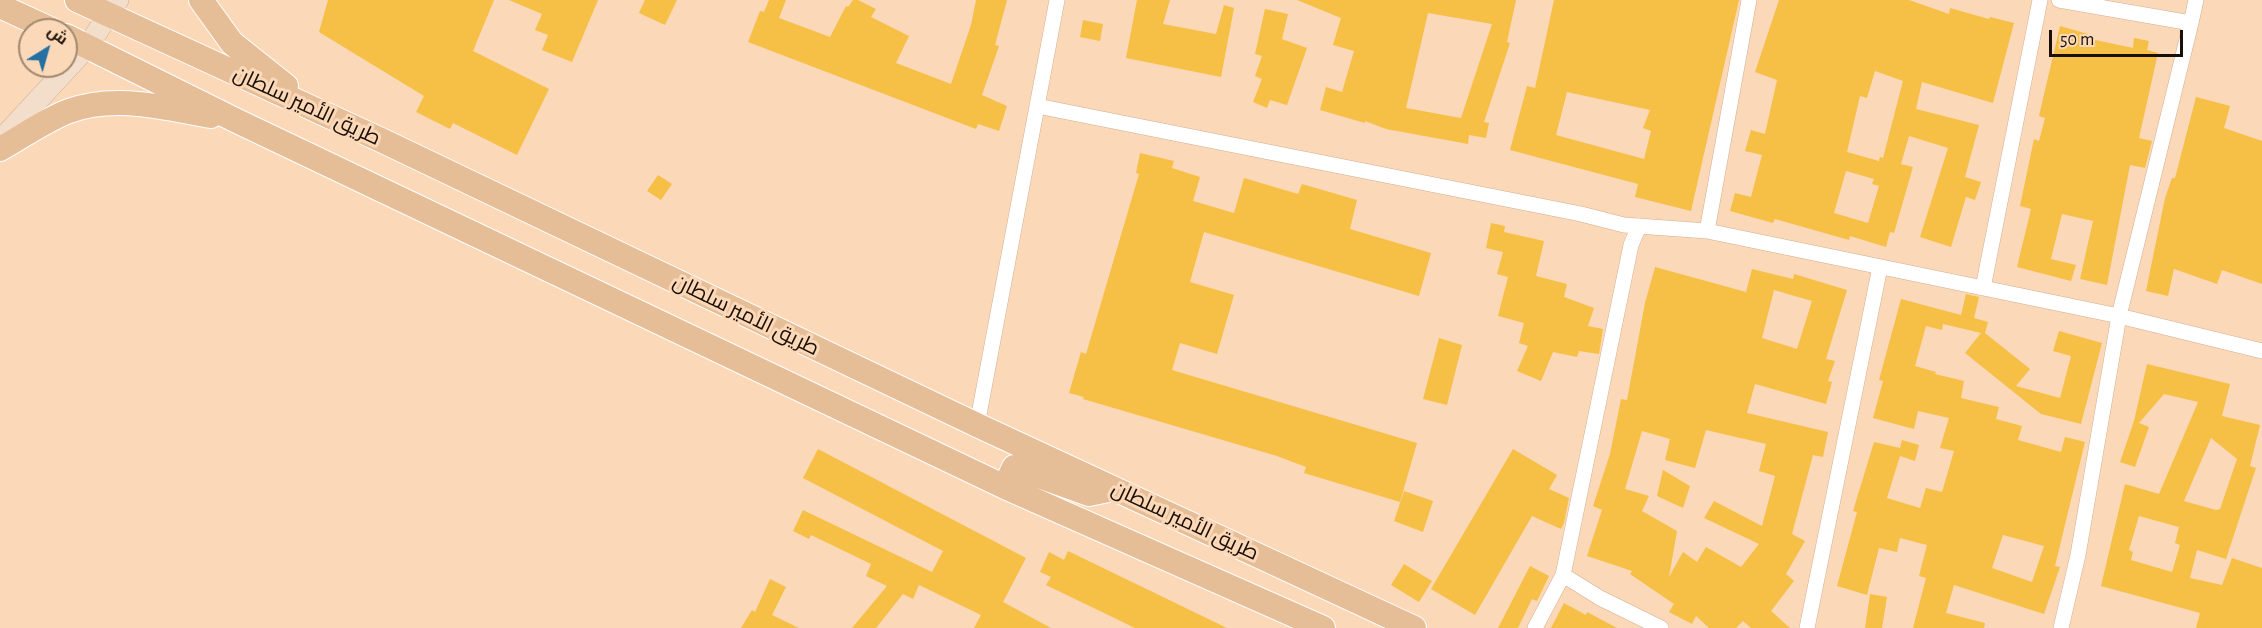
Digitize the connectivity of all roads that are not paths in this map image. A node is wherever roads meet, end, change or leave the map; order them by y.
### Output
1 (77, 0) edge
2 (201, 0) edge
3 (1057, 0) edge
4 (1749, 0) edge
5 (2040, 0) edge
6 (2059, 0) edge
7 (2196, 0) edge
8 (0, 6) edge
9 (113, 7) edge
10 (26, 18) edge
11 (2191, 23) junction
12 (78, 41) edge
13 (88, 46) junction
14 (1037, 106) junction
15 (315, 110) junction
16 (237, 121) junction
17 (0, 141) edge
18 (0, 149) edge
19 (1639, 226) junction
20 (1707, 231) junction
21 (1880, 267) junction
22 (1983, 288) junction
23 (2119, 316) junction
24 (2262, 351) edge
25 (977, 425) junction
26 (1005, 487) junction
27 (1115, 488) junction
28 (1563, 575) junction
29 (1323, 628) edge
30 (1414, 628) edge
31 (1535, 628) edge
32 (1661, 628) edge
33 (1807, 628) edge
34 (2061, 628) edge

1 - 9 main road, طريق الأمير سلطان
2 - 15 main road
3 - 14 street
4 - 20 street
5 - 22 street
6 - 11 street
7 - 11 street
8 - 10 main road
9 - 13 main road
9 - 15 main road, طريق الأمير سلطان
11 - 23 street
12 - 13 main road, طريق الأمير سلطان
13 - 16 main road, طريق الأمير سلطان
13 - 17 main road
14 - 19 street
14 - 25 street
15 - 25 main road, طريق الأمير سلطان
16 - 18 main road
16 - 26 main road, طريق الأمير سلطان
19 - 20 street
19 - 28 street
20 - 21 street
21 - 22 street
21 - 33 street
22 - 23 street
23 - 24 street
23 - 34 street
25 - 27 main road, طريق الأمير سلطان
26 - 27 main road
26 - 29 main road, طريق الأمير سلطان
27 - 30 main road, طريق الأمير سلطان
28 - 31 street
28 - 32 street

